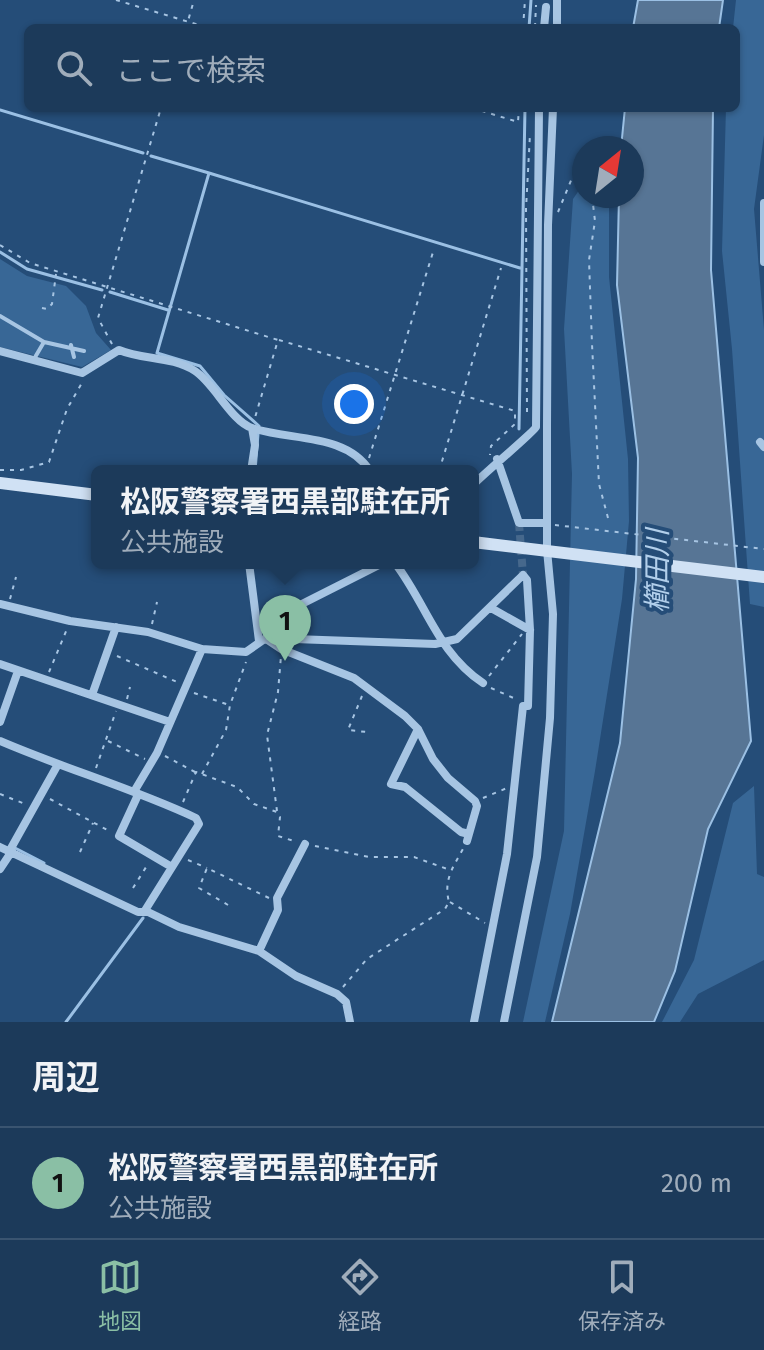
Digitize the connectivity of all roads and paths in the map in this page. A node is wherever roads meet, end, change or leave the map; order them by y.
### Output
1 (116, 0) edge
2 (194, 0) edge
3 (525, 0) edge
4 (557, 0) edge
5 (541, 6) joint
6 (188, 22) junction
7 (195, 24) edge
8 (523, 24) edge
9 (536, 24) edge
10 (543, 24) edge
11 (557, 24) edge
12 (160, 112) edge
13 (485, 112) edge
14 (519, 112) edge
15 (539, 112) edge
16 (553, 112) edge
17 (530, 122) dead end
18 (572, 178) edge
19 (764, 203) edge
20 (593, 208) edge
21 (548, 225) junction
22 (0, 245) edge
23 (434, 249) dead end
24 (764, 262) edge
25 (501, 268) dead end
26 (56, 272) junction
27 (106, 287) junction
28 (42, 308) dead end
29 (0, 316) edge
30 (278, 340) junction
31 (44, 342) junction
32 (71, 347) junction
33 (119, 350) junction
34 (0, 351) edge
35 (84, 351) dead end
36 (74, 357) dead end
37 (34, 359) junction
38 (82, 373) junction
39 (395, 375) junction
40 (463, 394) junction
41 (527, 413) dead end
42 (253, 423) junction
43 (497, 459) junction
44 (252, 465) edge
45 (366, 465) edge
46 (370, 465) edge
47 (441, 465) edge
48 (487, 469) junction
49 (0, 470) edge
50 (479, 478) edge
51 (0, 483) edge
52 (91, 494) edge
53 (608, 518) dead end
54 (550, 524) junction
55 (479, 543) edge
56 (764, 549) edge
57 (550, 551) junction
58 (250, 569) edge
59 (371, 569) edge
60 (399, 569) edge
61 (16, 577) dead end
62 (764, 577) edge
63 (157, 602) dead end
64 (3, 606) edge
65 (491, 608) junction
66 (0, 617) edge
67 (70, 621) junction
68 (116, 627) junction
69 (527, 630) junction
70 (148, 632) junction
71 (259, 643) junction
72 (442, 643) junction
73 (202, 649) junction
74 (281, 649) junction
75 (108, 653) junction
76 (0, 664) edge
77 (18, 671) junction
78 (46, 680) junction
79 (483, 683) junction
80 (130, 687) dead end
81 (185, 688) junction
82 (365, 688) junction
83 (92, 695) junction
84 (123, 704) junction
85 (230, 705) junction
86 (523, 706) junction
87 (0, 722) edge
88 (170, 722) junction
89 (418, 729) junction
90 (367, 732) dead end
91 (0, 741) edge
92 (107, 741) junction
93 (157, 753) junction
94 (152, 762) junction
95 (57, 766) junction
96 (196, 772) junction
97 (201, 775) junction
98 (91, 778) junction
99 (516, 784) junction
100 (135, 790) junction
101 (0, 794) edge
102 (42, 794) junction
103 (476, 804) junction
104 (34, 807) junction
105 (180, 810) junction
106 (277, 812) junction
107 (94, 822) junction
108 (119, 836) junction
109 (468, 837) junction
110 (305, 844) junction
111 (0, 847) edge
112 (11, 849) junction
113 (80, 852) dead end
114 (181, 854) junction
115 (153, 856) junction
116 (170, 866) junction
117 (207, 868) junction
118 (0, 869) edge
119 (450, 870) junction
120 (133, 888) dead end
121 (277, 898) junction
122 (449, 902) junction
123 (228, 905) dead end
124 (144, 912) junction
125 (495, 928) junction
126 (259, 951) junction
127 (337, 994) junction
128 (350, 1022) edge
129 (474, 1022) edge
130 (504, 1022) edge

1 - 6 path
2 - 6 path
3 - 8 path
4 - 11 street
5 - 9 path
5 - 10 street
6 - 7 path
12 - 27 path
13 - 14 path
15 - 43 street
16 - 21 street
17 - 41 path
18 - 21 path
19 - 24 street
20 - 53 path
21 - 54 street
22 - 26 path
23 - 39 path
25 - 40 path
26 - 27 path
26 - 28 path
27 - 30 path
27 - 33 path
29 - 31 lane
30 - 39 path
30 - 42 path
31 - 32 lane
31 - 37 lane
32 - 35 lane
32 - 36 lane
33 - 38 street
33 - 42 street
34 - 37 street
37 - 38 street
38 - 49 path
39 - 40 path
39 - 46 path
40 - 47 path
40 - 48 path
42 - 44 street
42 - 45 street
43 - 48 street
43 - 54 street
48 - 50 street
51 - 52 main road
54 - 56 path
54 - 57 street
55 - 57 main road
57 - 62 main road
57 - 130 street
58 - 71 street
59 - 71 street
60 - 72 street
61 - 64 path
63 - 70 path
64 - 66 street
64 - 67 street
65 - 69 street
65 - 69 street
65 - 72 street
67 - 68 street
67 - 78 path
68 - 70 street
68 - 75 street
69 - 79 path
69 - 86 street
70 - 73 street
71 - 72 street
71 - 73 street
71 - 74 street
71 - 85 path
72 - 79 street
73 - 81 street
74 - 82 street
74 - 106 path
75 - 81 path
75 - 83 street
76 - 77 street
77 - 78 street
77 - 87 street
78 - 83 street
79 - 86 path
80 - 84 path
81 - 85 path
81 - 88 street
82 - 89 street
82 - 90 path
83 - 84 street
84 - 88 street
84 - 92 path
85 - 97 path
86 - 99 street
88 - 93 street
89 - 103 street
89 - 109 street
91 - 95 street
92 - 94 path
92 - 98 path
93 - 94 street
93 - 96 path
94 - 100 street
95 - 98 street
95 - 102 street
96 - 97 path
96 - 105 path
97 - 106 path
98 - 100 street
99 - 103 path
99 - 125 street
100 - 105 street
100 - 108 street
101 - 104 path
102 - 104 street
102 - 107 path
103 - 109 street
104 - 112 street
105 - 114 street
106 - 110 path
107 - 108 path
107 - 113 path
108 - 115 street
109 - 119 path
110 - 119 path
110 - 121 street
111 - 112 street
112 - 118 street
112 - 124 street
114 - 116 street
114 - 117 path
115 - 116 street
115 - 120 path
116 - 124 street
117 - 121 path
117 - 123 path
119 - 122 path
121 - 126 street
122 - 125 path
122 - 127 path
124 - 126 street
125 - 129 street
126 - 127 street
127 - 128 street

